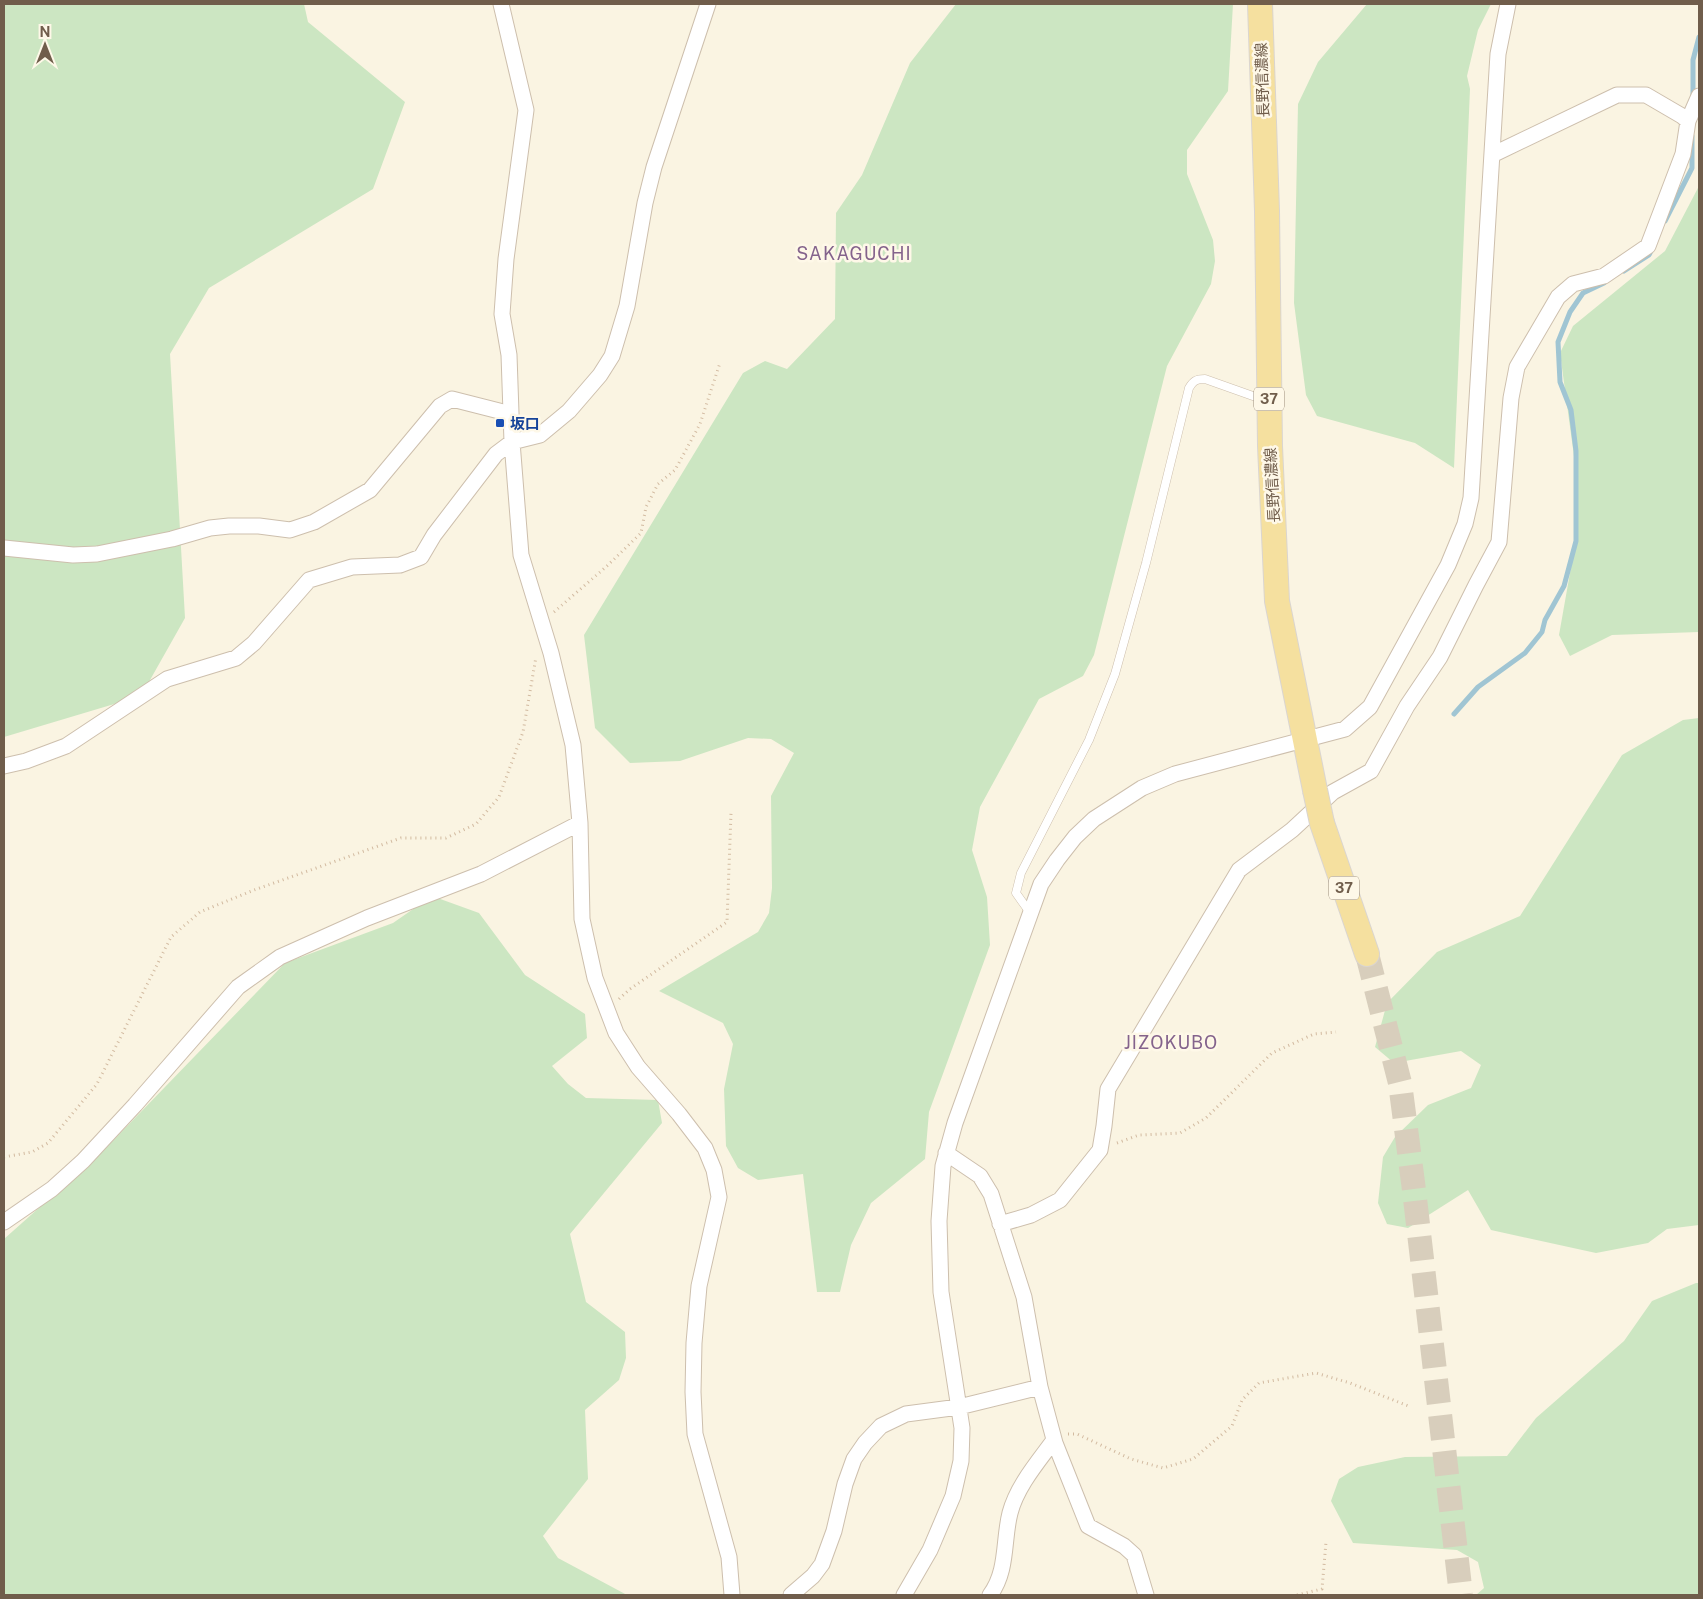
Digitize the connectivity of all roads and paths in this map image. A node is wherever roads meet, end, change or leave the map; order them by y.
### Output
1 (501, 4) edge
2 (708, 4) edge
3 (1260, 4) edge
4 (1508, 4) edge
5 (1699, 96) edge
6 (1688, 121) junction
7 (1492, 155) junction
8 (720, 363) dead end
9 (1270, 402) junction
10 (511, 414) junction
11 (512, 442) junction
12 (4, 548) edge
13 (541, 623) junction
14 (1304, 739) junction
15 (4, 766) edge
16 (731, 813) dead end
17 (580, 823) junction
18 (1030, 914) junction
19 (1367, 954) tunnel mouth
20 (607, 1009) junction
21 (1336, 1032) dead end
22 (1100, 1150) junction
23 (946, 1153) junction
24 (4, 1157) edge
25 (4, 1222) edge
26 (1000, 1224) junction
27 (1040, 1387) junction
28 (1411, 1407) dead end
29 (959, 1408) junction
30 (1054, 1437) junction
31 (1326, 1542) dead end
32 (732, 1595) edge
33 (791, 1595) edge
34 (904, 1595) edge
35 (990, 1595) edge
36 (1146, 1595) edge
37 (1297, 1595) edge

1 - 10 street
2 - 11 street
3 - 9 main road, 長野信濃線 / 37
4 - 7 street
5 - 6 street
6 - 7 street
6 - 22 street
7 - 14 street
8 - 13 path
9 - 14 main road, 長野信濃線 / 37
9 - 18 lane
10 - 11 street
10 - 12 street
11 - 13 street
11 - 15 street
13 - 17 street
13 - 24 path
14 - 18 street
14 - 19 main road, 長野信濃線 / 37, bridge
16 - 20 path
17 - 20 street
17 - 25 street
18 - 23 street
20 - 32 street
21 - 22 path
22 - 26 street
23 - 26 street
23 - 29 street
26 - 27 street
27 - 29 street
27 - 30 street
28 - 30 path
29 - 33 street
29 - 34 street
30 - 35 street
30 - 36 street
31 - 37 path

